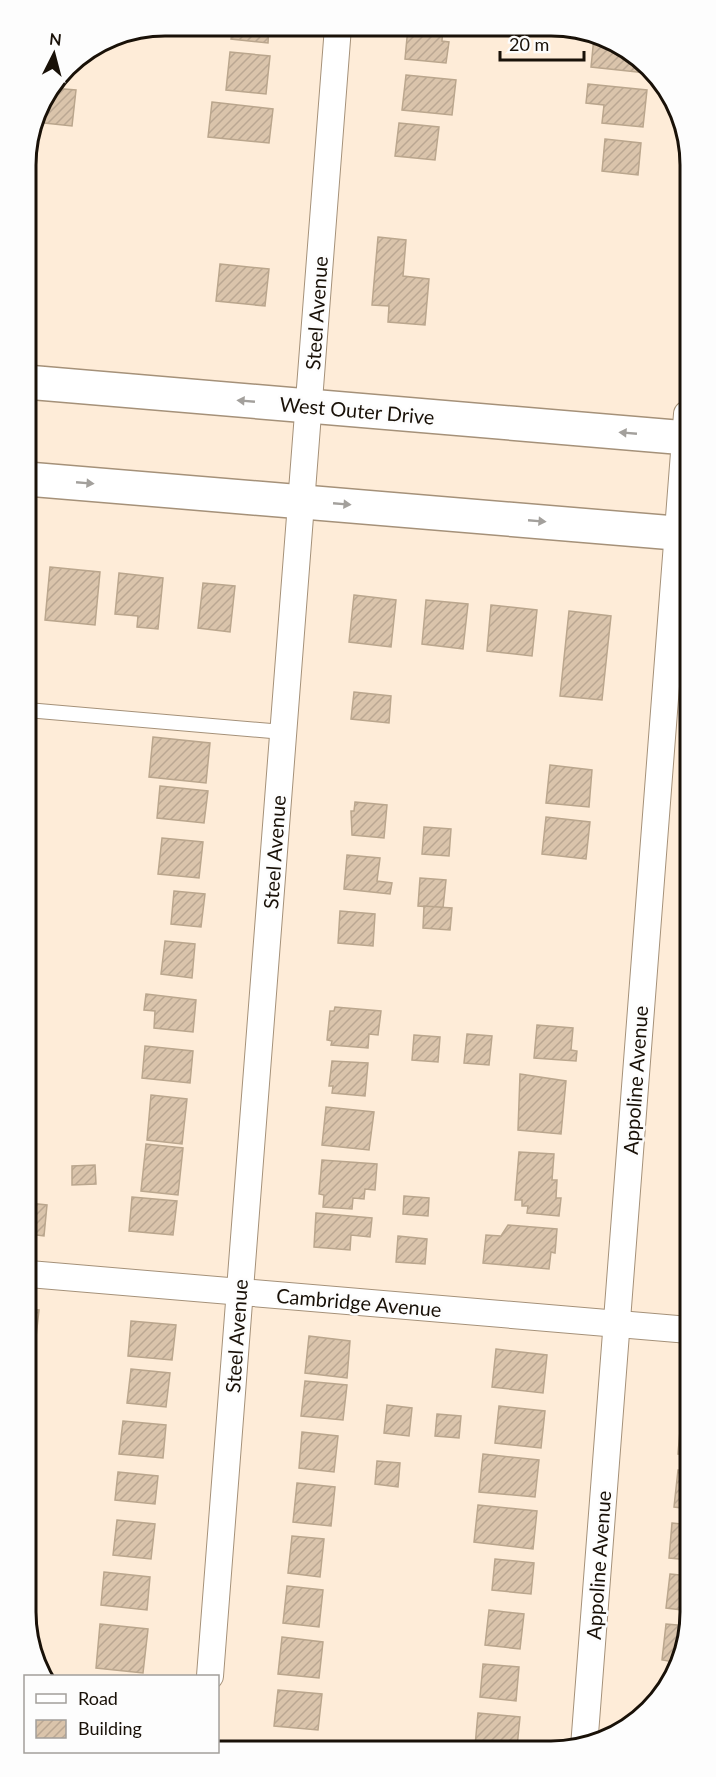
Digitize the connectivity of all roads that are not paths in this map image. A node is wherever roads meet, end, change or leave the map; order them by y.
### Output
1 (337, 36) edge
2 (36, 383) edge
3 (309, 406) junction
4 (680, 430) edge
5 (36, 480) edge
6 (301, 501) junction
7 (680, 533) edge
8 (680, 557) edge
9 (36, 711) edge
10 (283, 732) junction
11 (36, 1275) edge
12 (240, 1292) junction
13 (617, 1323) junction
14 (680, 1329) edge
15 (210, 1675) edge
16 (585, 1737) edge

1 - 3 street, Steel Avenue
3 -> 2 main road, West Outer Drive
4 -> 3 main road, West Outer Drive
3 - 6 street, Steel Avenue
5 -> 6 main road
6 -> 7 main road
6 - 10 street, Steel Avenue
8 - 13 street, Appoline Avenue
9 - 10 lane
10 - 12 street, Steel Avenue
11 - 12 street, Cambridge Avenue
12 - 13 street, Cambridge Avenue
12 - 15 street, Steel Avenue
13 - 14 street, Cambridge Avenue
13 - 16 street, Appoline Avenue

